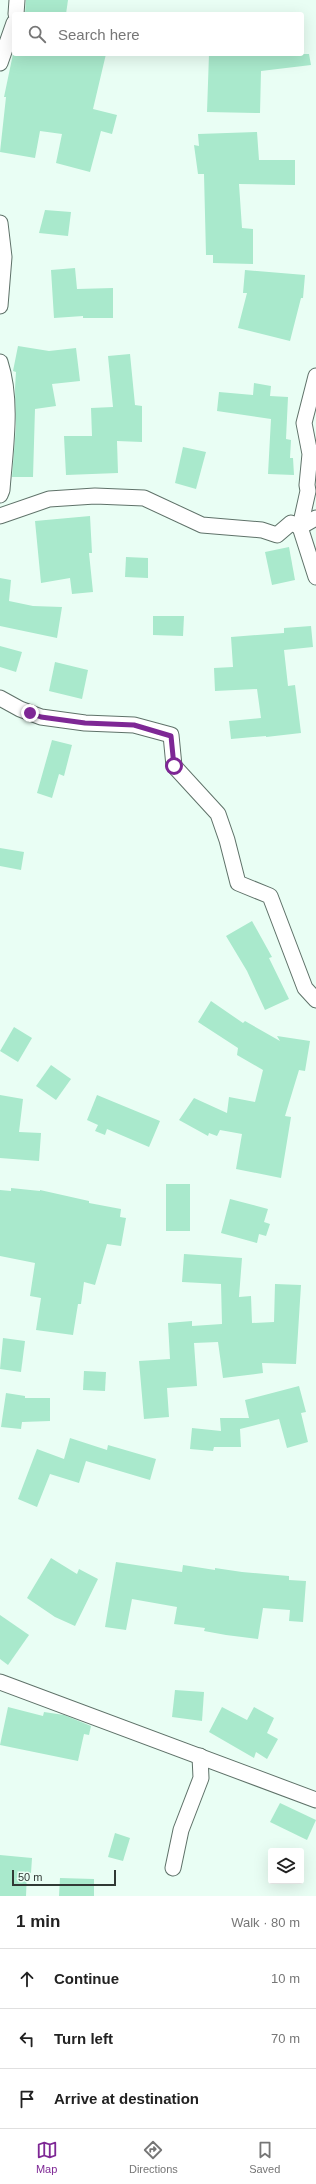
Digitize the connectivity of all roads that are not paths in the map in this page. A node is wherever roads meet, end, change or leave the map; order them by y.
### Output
1 (17, 0) edge
2 (16, 12) edge
3 (12, 29) edge
4 (0, 63) edge
5 (0, 223) edge
6 (0, 306) edge
7 (0, 362) edge
8 (316, 376) edge
9 (0, 495) edge
10 (0, 516) edge
11 (316, 518) edge
12 (300, 526) junction
13 (316, 577) edge
14 (0, 698) edge
15 (316, 1000) edge
16 (0, 1682) edge
17 (200, 1756) junction
18 (316, 1800) edge
19 (173, 1868) dead end

1 - 2 street
3 - 4 street
5 - 6 street
7 - 9 street
8 - 12 street
10 - 12 street
11 - 12 street
12 - 13 street
14 - 15 street
16 - 17 street
17 - 18 street
17 - 19 street

